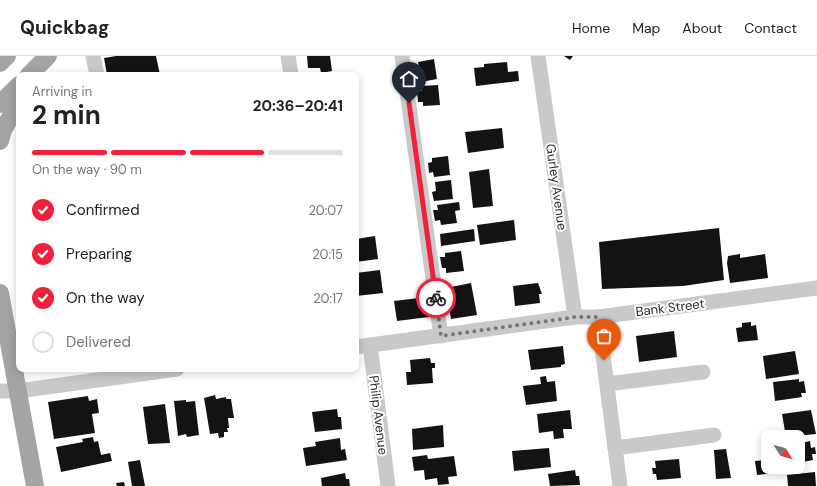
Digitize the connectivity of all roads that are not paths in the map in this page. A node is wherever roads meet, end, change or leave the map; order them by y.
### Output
1 (7, 56) edge
2 (93, 56) edge
3 (288, 56) edge
4 (402, 56) edge
5 (538, 56) edge
6 (48, 57) edge
7 (0, 63) edge
8 (32, 72) edge
9 (38, 72) edge
10 (96, 72) edge
11 (291, 72) edge
12 (16, 88) edge
13 (0, 104) edge
14 (16, 107) edge
15 (0, 141) edge
16 (817, 288) edge
17 (0, 293) edge
18 (575, 317) junction
19 (598, 317) junction
20 (2, 320) edge
21 (441, 336) junction
22 (363, 346) edge
23 (142, 372) edge
24 (703, 372) dead end
25 (607, 384) junction
26 (18, 391) junction
27 (0, 392) edge
28 (714, 435) dead end
29 (615, 448) junction
30 (35, 486) edge
31 (388, 486) edge
32 (620, 486) edge

1 - 7 main road
2 - 10 street
3 - 11 street
4 - 21 street
5 - 18 street, Gurley Avenue
6 - 8 main road
6 - 9 main road
12 - 13 main road
14 - 15 main road
16 - 19 street, Bank Street
17 - 20 main road
18 - 19 street, Bank Street
18 - 21 street, Bank Street
19 - 25 street
20 - 26 main road
21 - 22 street, Bank Street
22 - 31 street, Philip Avenue
23 - 26 street
24 - 25 street
25 - 29 street
26 - 27 street
26 - 30 main road
28 - 29 street
29 - 32 street

